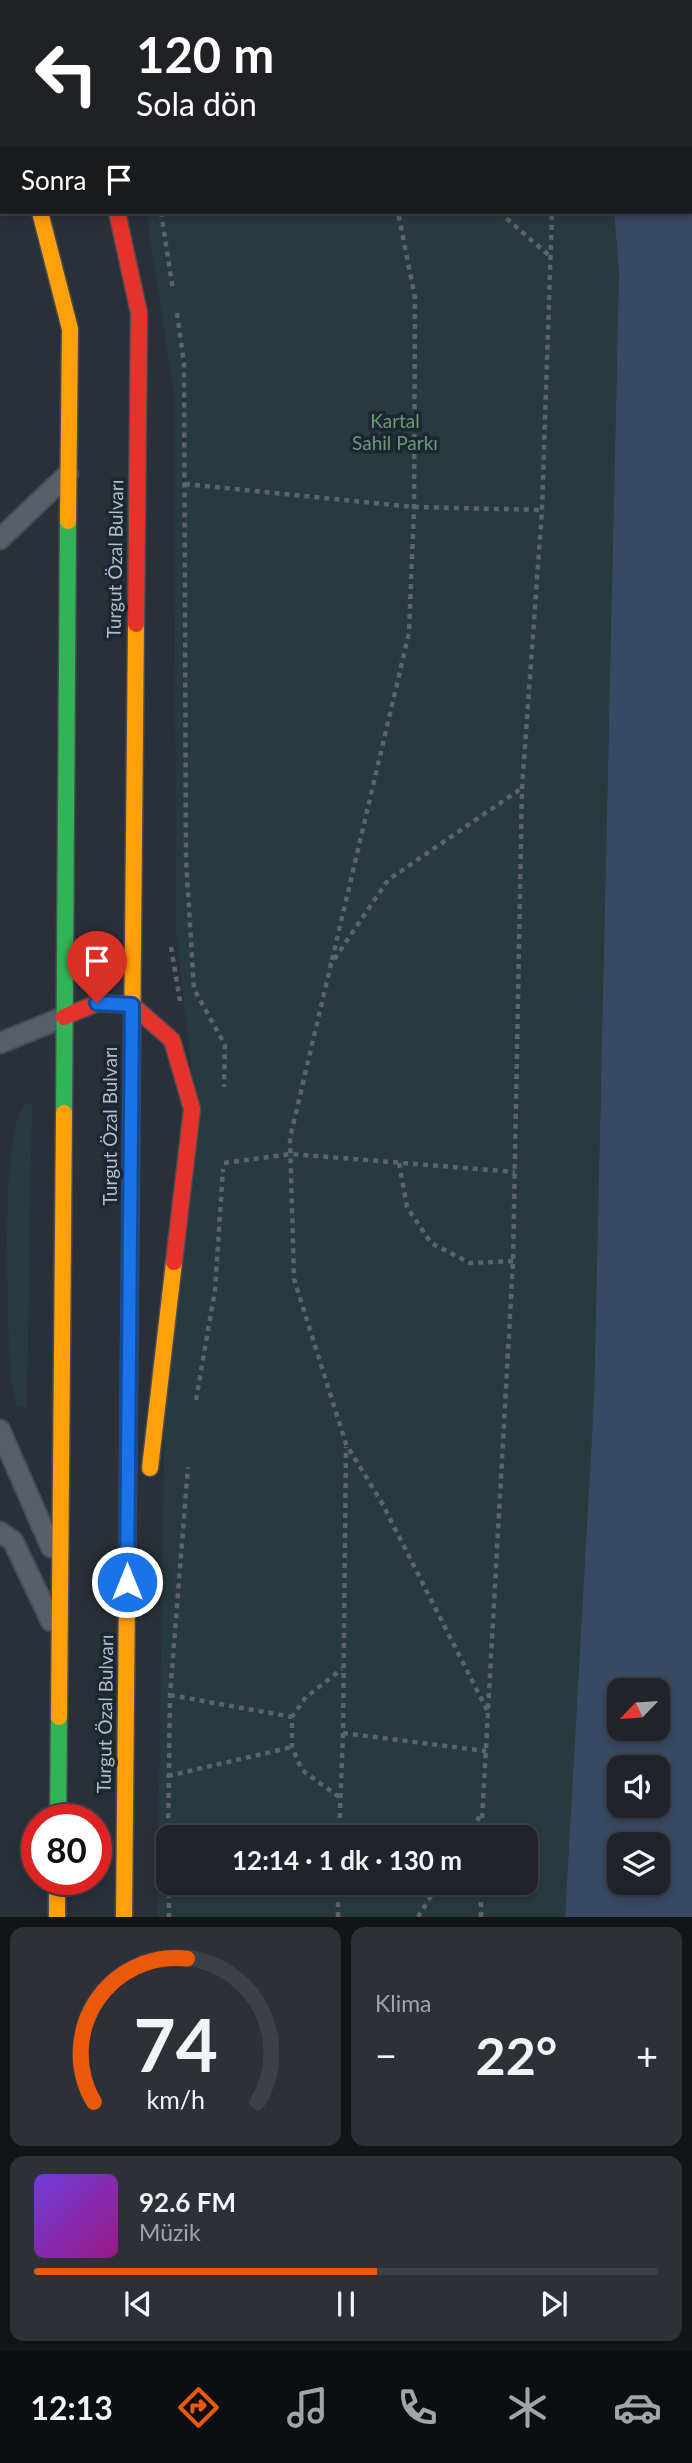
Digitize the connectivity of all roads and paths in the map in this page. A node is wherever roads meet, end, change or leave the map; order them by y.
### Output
1 (41, 214) edge
2 (117, 214) edge
3 (161, 214) edge
4 (398, 214) edge
5 (501, 214) edge
6 (552, 214) edge
7 (551, 257) junction
8 (174, 294) dead end
9 (176, 308) dead end
10 (69, 474) junction
11 (185, 484) junction
12 (414, 507) junction
13 (542, 510) junction
14 (0, 539) edge
15 (522, 788) junction
16 (331, 964) junction
17 (132, 1005) junction
18 (64, 1017) junction
19 (0, 1043) edge
20 (224, 1098) dead end
21 (224, 1150) dead end
22 (291, 1154) junction
23 (224, 1163) junction
24 (399, 1164) junction
25 (515, 1172) junction
26 (513, 1261) junction
27 (196, 1404) dead end
28 (0, 1430) edge
29 (346, 1444) junction
30 (189, 1455) dead end
31 (148, 1484) dead end
32 (143, 1525) dead end
33 (0, 1532) edge
34 (60, 1566) junction
35 (59, 1640) junction
36 (127, 1665) junction
37 (342, 1670) junction
38 (170, 1695) junction
39 (488, 1711) junction
40 (292, 1717) junction
41 (343, 1733) junction
42 (292, 1747) junction
43 (486, 1751) junction
44 (168, 1776) junction
45 (340, 1798) junction
46 (58, 1804) edge
47 (482, 1814) junction
48 (168, 1825) edge
49 (339, 1825) edge
50 (475, 1825) edge
51 (482, 1825) edge
52 (57, 1895) edge
53 (169, 1895) edge
54 (338, 1895) edge
55 (432, 1895) edge
56 (481, 1895) edge
57 (57, 1917) edge
58 (124, 1917) edge
59 (169, 1917) edge
60 (338, 1917) edge
61 (418, 1917) edge
62 (481, 1917) edge

1 - 10 highway
2 - 17 highway, Turgut Özal Bulvarı
3 - 8 path
4 - 12 path
5 - 7 path
6 - 7 path
7 - 13 path
9 - 11 path
10 - 14 lane
10 - 18 highway
11 - 12 path
11 - 20 path
12 - 13 path
12 - 16 path
13 - 15 path
15 - 16 path
15 - 25 path
16 - 22 path
17 - 18 highway
17 - 31 highway
17 - 36 highway, Turgut Özal Bulvarı
18 - 19 lane
18 - 34 highway
21 - 23 path
22 - 23 path
22 - 24 path
22 - 29 path
23 - 27 path
24 - 25 path
24 - 26 path
25 - 26 path
26 - 39 path
28 - 34 lane
29 - 37 path
29 - 39 path
30 - 38 path
32 - 36 highway
33 - 35 lane
34 - 35 highway
35 - 46 highway
36 - 58 highway, Turgut Özal Bulvarı
37 - 40 path
37 - 41 path
38 - 40 path
38 - 44 path
39 - 43 path
40 - 42 path
41 - 43 path
41 - 45 path
42 - 44 path
42 - 45 path
43 - 47 path
44 - 48 path
45 - 49 path
47 - 50 path
47 - 51 path
52 - 57 highway
53 - 59 path
54 - 60 path
55 - 61 path
56 - 62 path

